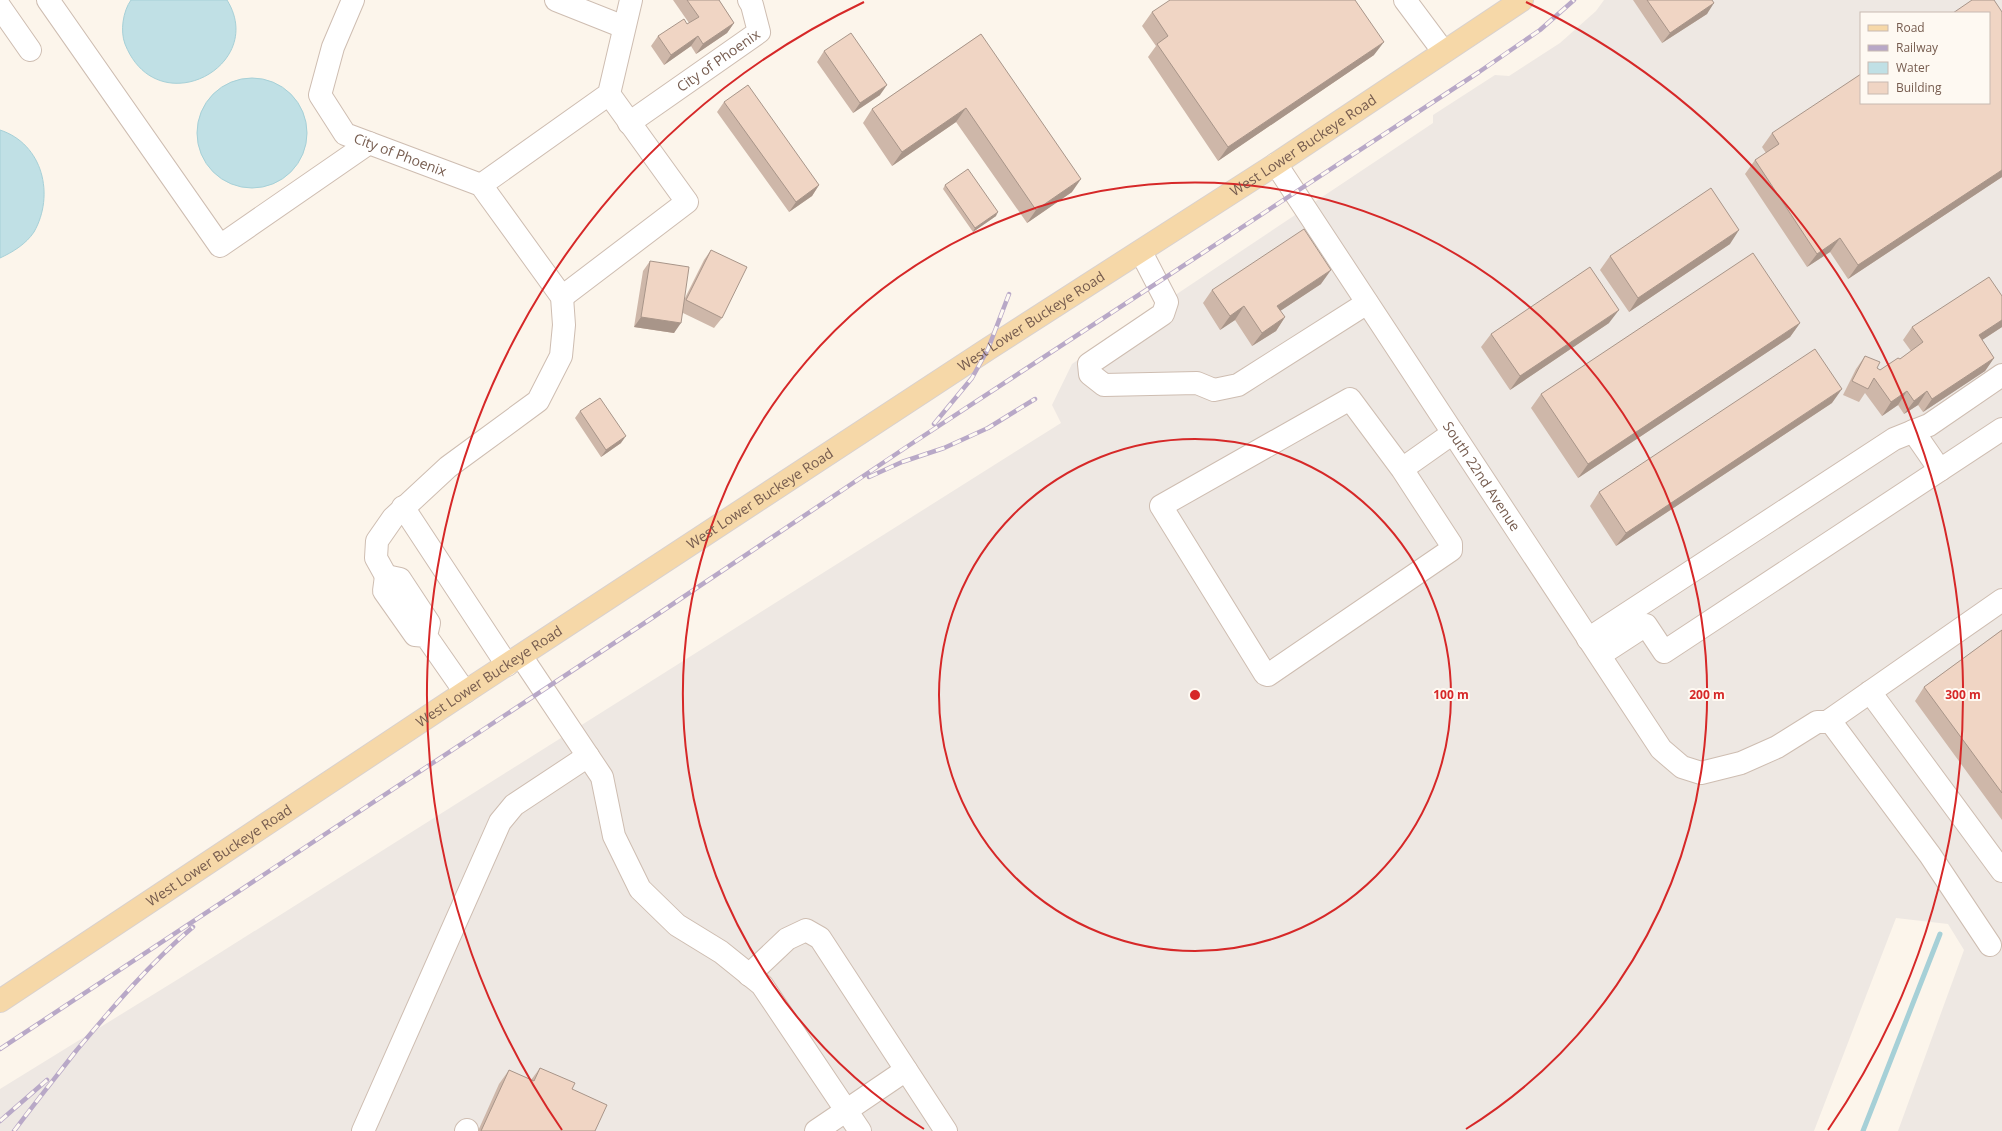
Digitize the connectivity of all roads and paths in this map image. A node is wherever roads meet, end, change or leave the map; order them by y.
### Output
1 (48, 0) edge
2 (353, 0) edge
3 (556, 0) edge
4 (631, 0) edge
5 (749, 0) edge
6 (1405, 0) edge
7 (1522, 0) edge
8 (0, 7) edge
9 (624, 27) junction
10 (30, 50) dead end
11 (1442, 51) junction
12 (608, 94) junction
13 (629, 123) junction
14 (369, 143) junction
15 (1276, 164) junction
16 (481, 185) junction
17 (1141, 252) junction
18 (562, 297) junction
19 (1367, 303) junction
20 (2002, 375) edge
21 (2002, 429) edge
22 (1913, 431) junction
23 (1453, 433) junction
24 (1402, 469) junction
25 (1940, 470) junction
26 (404, 507) junction
27 (2002, 600) edge
28 (1594, 647) junction
29 (514, 660) junction
30 (465, 692) junction
31 (1870, 692) junction
32 (1827, 722) junction
33 (588, 756) junction
34 (2002, 871) edge
35 (1990, 945) dead end
36 (749, 975) junction
37 (0, 1001) edge
38 (906, 1070) junction
39 (846, 1111) junction
40 (363, 1131) edge
41 (816, 1131) edge
42 (860, 1131) edge
43 (946, 1131) edge

1 - 14 street
2 - 14 street, City of Phoenix
3 - 9 street
4 - 9 street
5 - 13 street, City of Phoenix
6 - 11 street
7 - 11 main road, West Lower Buckeye Road
8 - 10 street
9 - 12 street
11 - 15 main road, West Lower Buckeye Road
12 - 13 street
12 - 16 street
13 - 18 street
14 - 16 street, City of Phoenix
15 - 17 main road, West Lower Buckeye Road
15 - 19 street, South 22nd Avenue
16 - 18 street
17 - 19 street
17 - 29 main road, West Lower Buckeye Road
18 - 26 street
19 - 23 street, South 22nd Avenue
20 - 22 street
21 - 25 street
22 - 25 street
22 - 28 street
23 - 24 street
23 - 28 street, South 22nd Avenue
24 - 24 street
25 - 28 street
26 - 29 street
26 - 30 street
27 - 31 street
28 - 32 street, South 22nd Avenue
29 - 30 main road, West Lower Buckeye Road
29 - 33 street
30 - 37 main road, West Lower Buckeye Road
31 - 32 street
31 - 34 street
32 - 35 street
33 - 36 street
33 - 40 street
36 - 38 street
36 - 39 street
38 - 39 street
38 - 43 street
39 - 41 street
39 - 42 street

